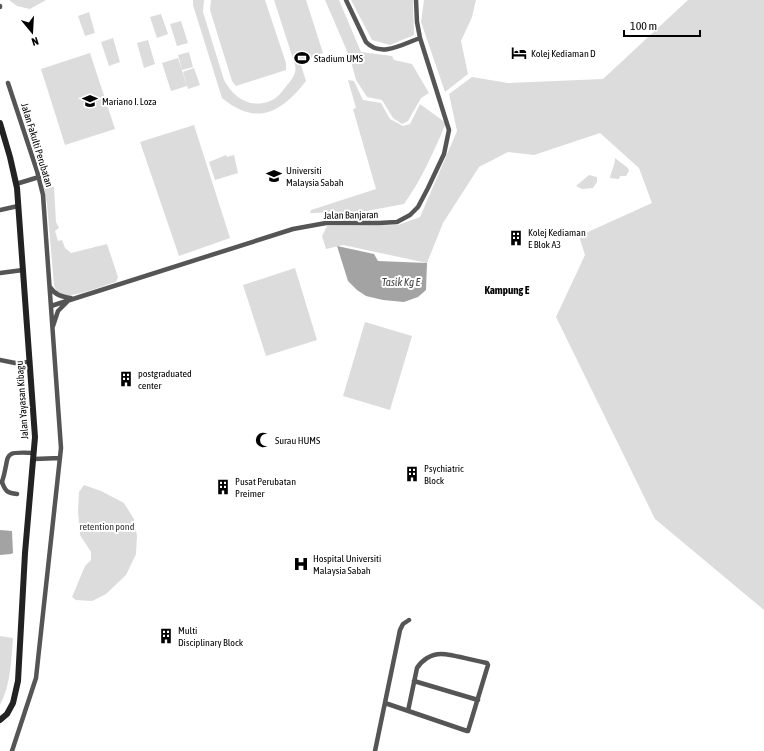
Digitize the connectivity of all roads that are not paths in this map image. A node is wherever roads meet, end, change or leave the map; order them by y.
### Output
1 (346, 0) edge
2 (416, 0) edge
3 (420, 38) junction
4 (8, 83) dead end
5 (0, 123) edge
6 (39, 177) junction
7 (16, 184) junction
8 (18, 206) junction
9 (0, 210) edge
10 (23, 270) junction
11 (0, 273) edge
12 (50, 286) junction
13 (74, 298) junction
14 (51, 306) junction
15 (52, 328) junction
16 (0, 360) edge
17 (30, 362) junction
18 (34, 456) junction
19 (60, 458) junction
20 (1, 482) edge
21 (17, 494) dead end
22 (409, 620) dead end
23 (414, 681) junction
24 (478, 700) junction
25 (385, 704) junction
26 (408, 711) junction
27 (0, 720) edge
28 (12, 751) edge
29 (375, 751) edge

1 - 3 street
2 - 3 street, Jalan Banjaran
3 - 13 street, Jalan Banjaran
4 - 6 street, Jalan Fakulti Perubatan
5 - 7 street, Jalan Yayasan Kibagu
6 - 7 street
6 - 12 street, Jalan Fakulti Perubatan
7 - 8 street, Jalan Yayasan Kibagu
8 - 9 street
8 - 10 street, Jalan Yayasan Kibagu
10 - 11 street
10 - 17 street, Jalan Yayasan Kibagu
12 - 13 street
12 - 14 street, Jalan Fakulti Perubatan
13 - 14 street, Jalan Banjaran
13 - 15 street
14 - 15 street, Jalan Fakulti Perubatan
15 - 19 street, Jalan Fakulti Perubatan
16 - 17 street
17 - 18 street, Jalan Yayasan Kibagu
18 - 19 street
18 - 20 street
18 - 27 street, Jalan Yayasan Kibagu
19 - 28 street, Jalan Fakulti Perubatan
20 - 21 street
22 - 25 street
23 - 24 street
23 - 24 street
23 - 26 street
24 - 26 street
25 - 26 street
25 - 29 street

